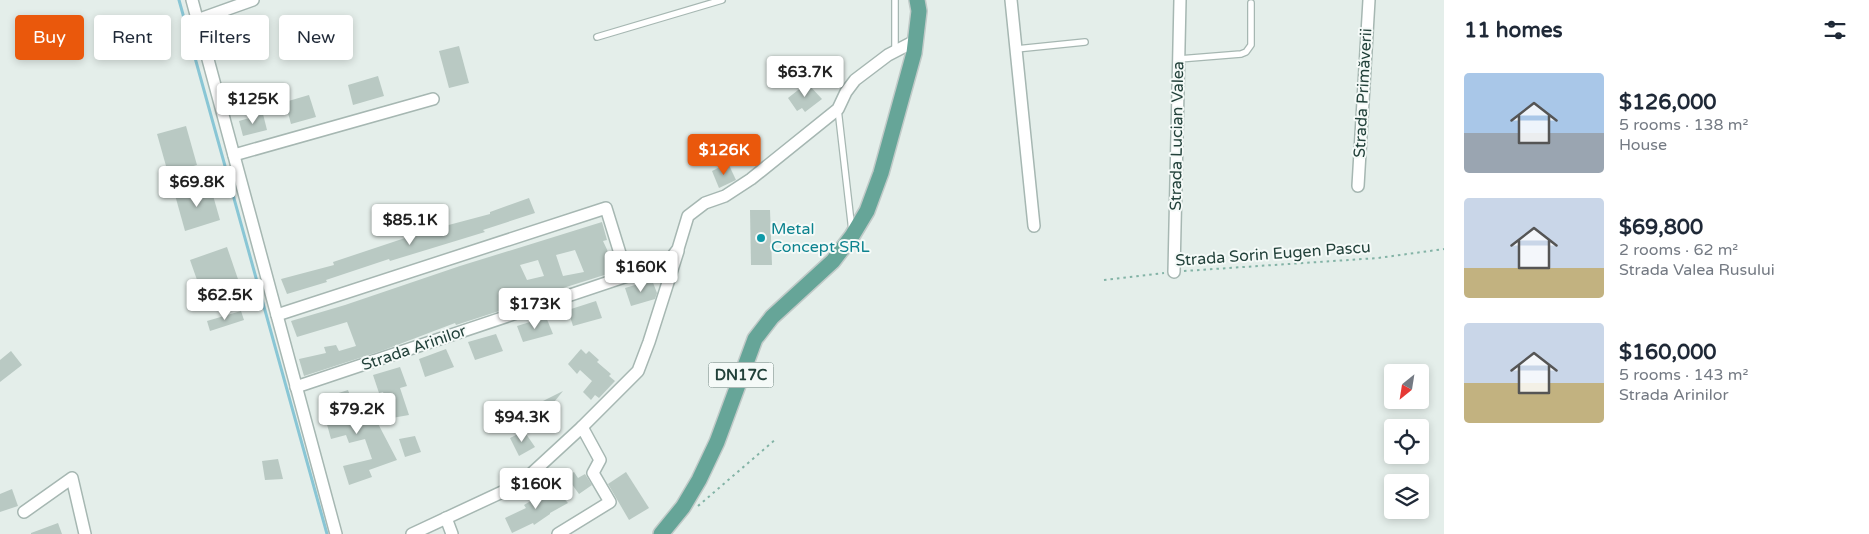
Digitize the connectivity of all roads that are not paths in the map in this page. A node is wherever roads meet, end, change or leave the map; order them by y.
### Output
1 (192, 0) edge
2 (253, 0) edge
3 (722, 0) edge
4 (895, 0) edge
5 (917, 0) edge
6 (1011, 0) edge
7 (1180, 0) edge
8 (1369, 0) edge
9 (1250, 3) dead end
10 (196, 15) edge
11 (211, 15) edge
12 (597, 37) dead end
13 (915, 41) junction
14 (1085, 42) dead end
15 (1016, 49) junction
16 (895, 51) junction
17 (1179, 59) junction
18 (208, 60) edge
19 (433, 99) dead end
20 (838, 109) junction
21 (234, 156) junction
22 (1358, 186) dead end
23 (1034, 226) dead end
24 (852, 236) junction
25 (678, 249) junction
26 (1174, 272) road end
27 (627, 276) junction
28 (277, 315) junction
29 (296, 387) junction
30 (582, 427) junction
31 (24, 512) dead end
32 (446, 518) junction
33 (85, 534) edge
34 (336, 534) edge
35 (412, 534) edge
36 (452, 534) edge
37 (558, 534) edge
38 (660, 534) edge

1 - 10 street
2 - 11 street
3 - 12 lane
4 - 16 lane
5 - 13 main road, DN17C
6 - 15 street
7 - 17 street, Strada Lucian Valea
8 - 22 street, Strada Primăverii
9 - 17 lane
13 - 16 street
13 - 24 main road, DN17C
14 - 15 lane
15 - 23 street
16 - 20 street
17 - 26 street, Strada Lucian Valea
18 - 21 street
19 - 21 street
20 - 24 lane
20 - 25 street
21 - 28 street
24 - 38 main road, DN17C
25 - 27 street, Strada Arinilor
25 - 30 street
27 - 28 street
27 - 29 street, Strada Arinilor
28 - 29 street
29 - 34 street
30 - 32 street
30 - 37 street
31 - 33 street
32 - 35 street
32 - 36 street

